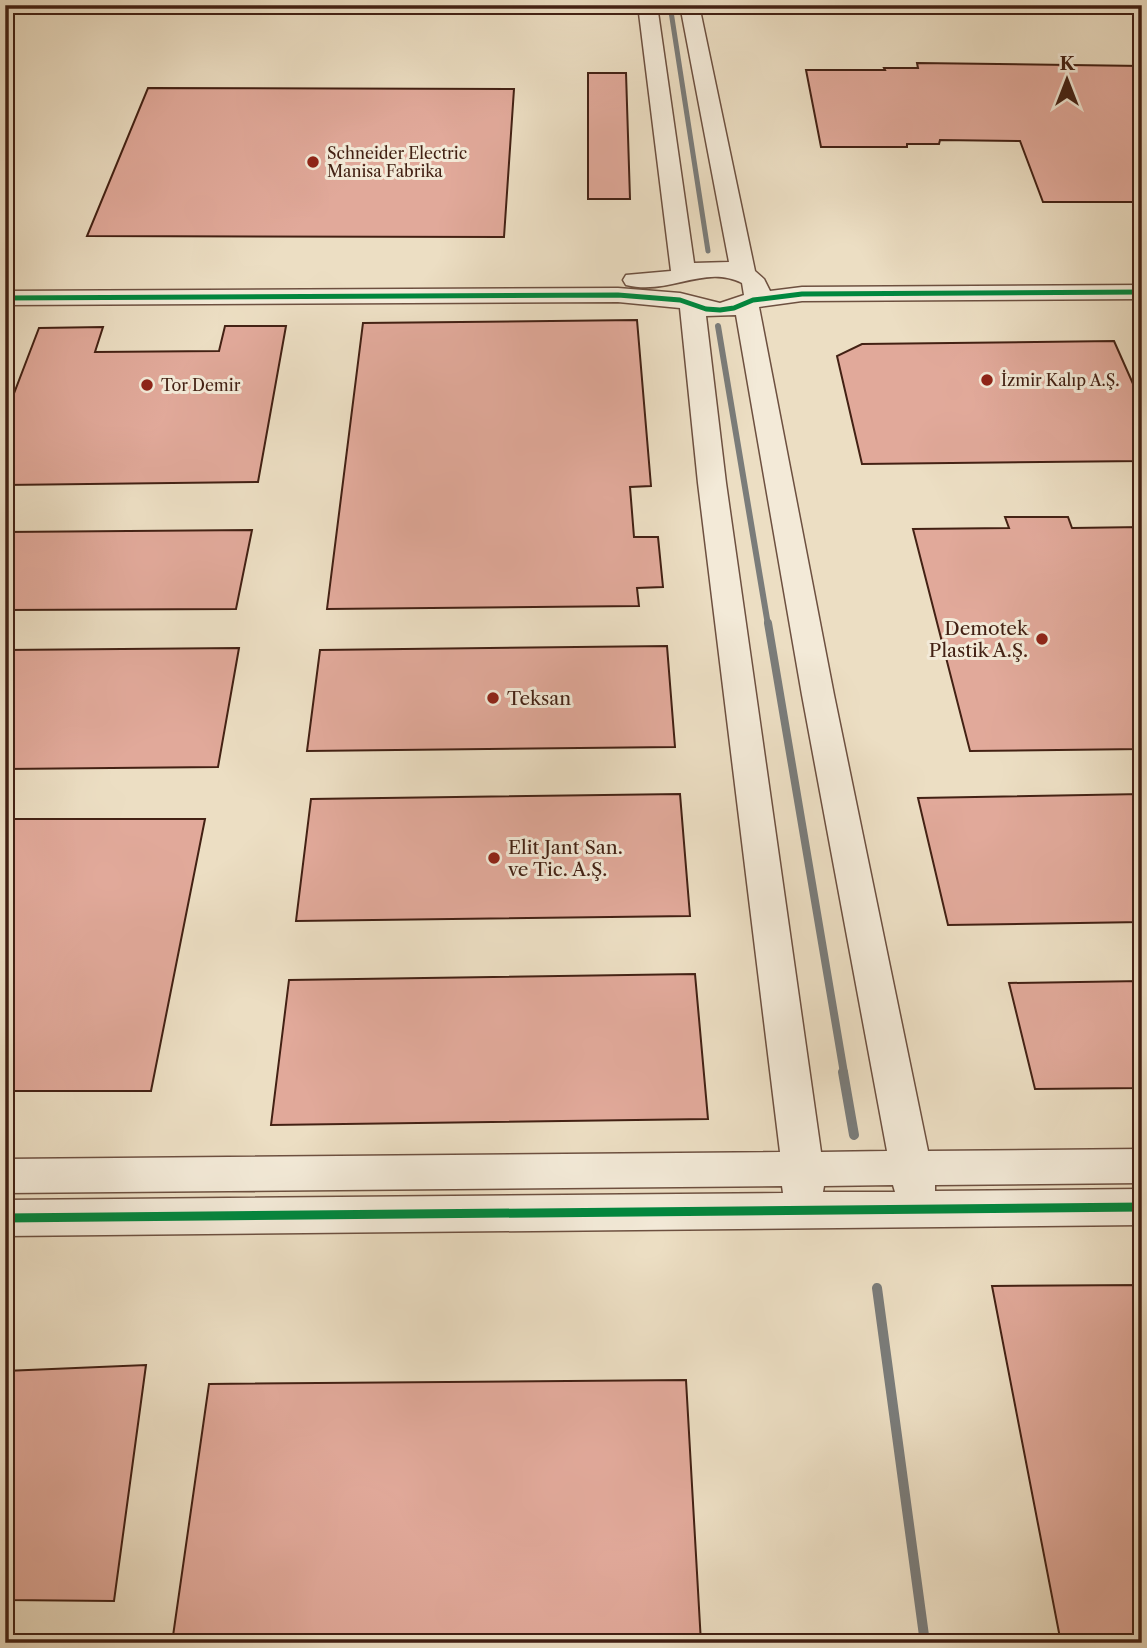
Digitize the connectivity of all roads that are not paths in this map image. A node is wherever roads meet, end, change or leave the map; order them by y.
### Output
1 (647, 5) edge
2 (689, 5) edge
3 (1142, 278) edge
4 (5, 284) edge
5 (684, 289) junction
6 (748, 289) junction
7 (1142, 292) edge
8 (5, 298) edge
9 (909, 1166) junction
10 (1142, 1166) edge
11 (5, 1176) edge
12 (803, 1189) junction
13 (1142, 1207) edge
14 (919, 1209) junction
15 (5, 1218) edge

1 - 5 street
2 - 6 street
3 - 6 street
4 - 5 street
5 - 6 street
5 - 6 street
5 - 8 street
5 - 12 street
6 - 7 street
6 - 9 street
9 - 10 street
9 - 12 street
9 - 14 street
11 - 12 street
12 - 14 street
12 - 15 street
13 - 14 street

